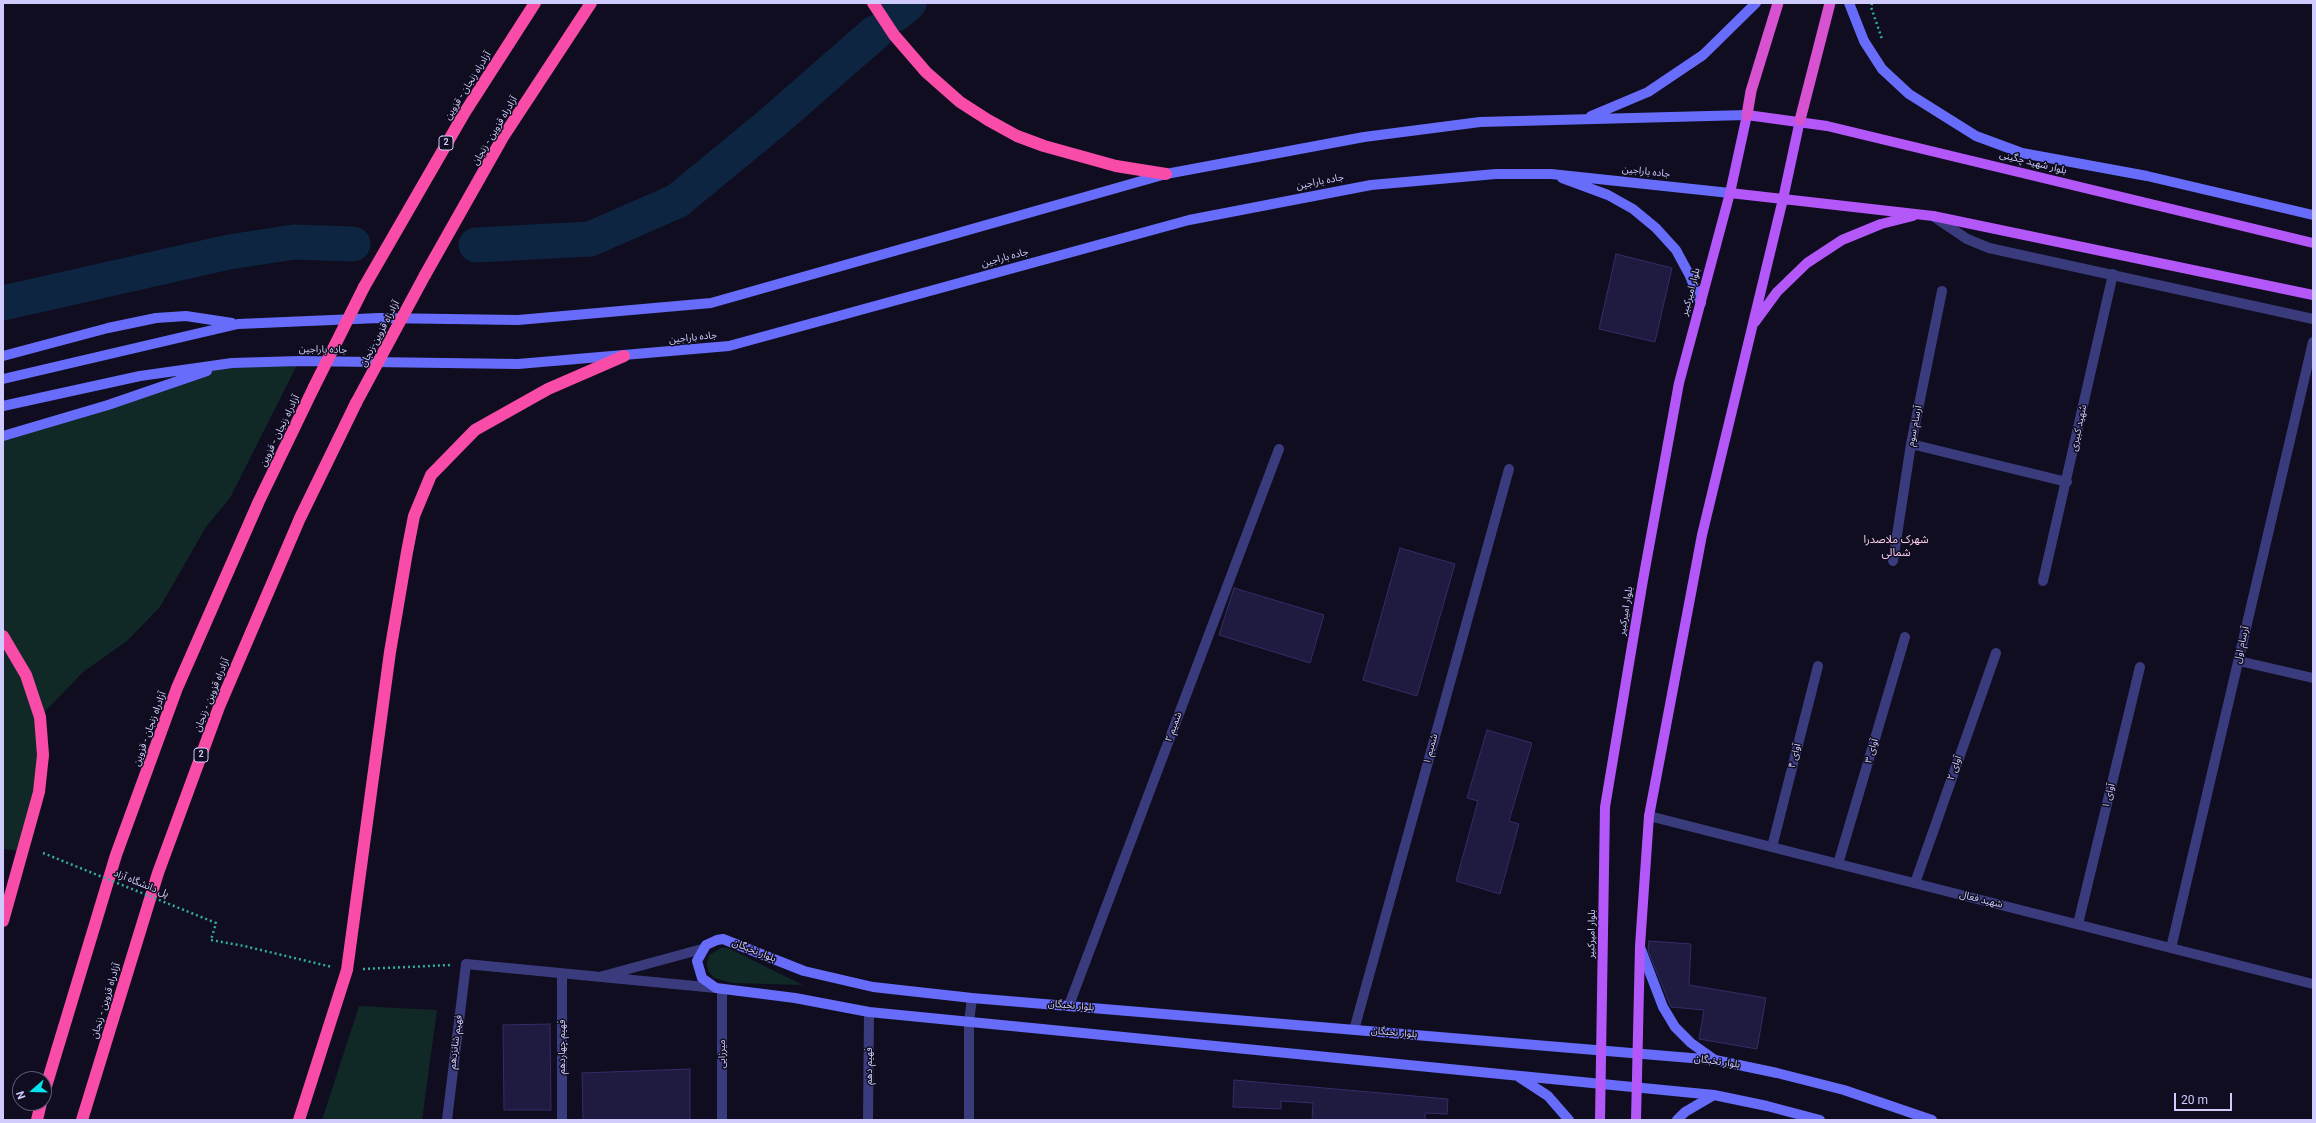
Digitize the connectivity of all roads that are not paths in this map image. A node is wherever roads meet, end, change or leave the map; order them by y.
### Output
1 (535, 3) edge
2 (591, 3) edge
3 (872, 3) edge
4 (1756, 3) edge
5 (1778, 3) edge
6 (1830, 3) edge
7 (1849, 3) edge
8 (1747, 115) junction
9 (1586, 118) junction
10 (1800, 120) junction
11 (1166, 174) junction
12 (1551, 174) junction
13 (1730, 194) junction
14 (1783, 199) junction
15 (1921, 215) junction
16 (2313, 215) edge
17 (1933, 216) junction
18 (2313, 243) edge
19 (2113, 274) junction
20 (425, 275) joint
21 (1942, 291) dead end
22 (2313, 295) edge
23 (1700, 303) junction
24 (2313, 319) edge
25 (238, 324) junction
26 (1752, 325) junction
27 (2313, 342) edge
28 (3, 356) edge
29 (624, 356) junction
30 (232, 363) junction
31 (3, 379) edge
32 (356, 403) joint
33 (3, 406) edge
34 (3, 436) edge
35 (1911, 444) junction
36 (1279, 449) dead end
37 (1509, 469) dead end
38 (2067, 482) junction
39 (1893, 561) dead end
40 (2043, 581) dead end
41 (3, 636) edge
42 (1905, 637) dead end
43 (1996, 653) dead end
44 (2239, 661) junction
45 (1818, 666) dead end
46 (2140, 667) dead end
47 (2313, 678) edge
48 (1649, 816) junction
49 (1772, 847) junction
50 (1838, 864) junction
51 (1915, 883) junction
52 (3, 921) edge
53 (2078, 924) junction
54 (1640, 946) junction
55 (2171, 948) junction
56 (702, 949) junction
57 (562, 975) junction
58 (594, 978) junction
59 (2313, 984) edge
60 (719, 988) junction
61 (972, 998) junction
62 (1068, 1005) junction
63 (869, 1012) junction
64 (970, 1022) junction
65 (1354, 1030) junction
66 (1602, 1050) junction
67 (1638, 1053) junction
68 (1716, 1060) junction
69 (51, 1071) edge
70 (1518, 1076) junction
71 (1601, 1084) junction
72 (1637, 1088) junction
73 (1714, 1095) junction
74 (82, 1120) edge
75 (299, 1120) edge
76 (447, 1120) edge
77 (562, 1120) edge
78 (722, 1120) edge
79 (868, 1120) edge
80 (969, 1120) edge
81 (1569, 1120) edge
82 (1600, 1120) edge
83 (1636, 1120) edge
84 (1677, 1120) edge
85 (1820, 1120) edge
86 (1932, 1120) edge

1 - 69 highway, آزادراه زنجان - قزوین / 2, bridge
2 - 20 highway, آزادراه قزوین - زنجان / 2
3 - 11 highway
4 - 9 main road
5 - 8 highway
6 - 10 highway
7 - 16 main road
8 - 9 main road
8 - 10 main road, بلوار شهید چگینی
8 - 13 main road, بلوار امیرکبیر
9 - 11 main road
10 - 14 main road
10 - 18 main road, بلوار شهید چگینی
11 - 25 main road
12 - 13 main road, جاده باراجین
12 - 23 main road
12 - 29 main road, جاده باراجین
13 - 14 main road, جاده باراجین
13 - 23 main road, بلوار امیرکبیر
14 - 15 main road
14 - 26 main road
15 - 17 main road
15 - 26 main road
17 - 19 street
17 - 22 main road
19 - 24 street
19 - 38 street, شهید کبیری
20 - 32 highway, آزادراه قزوین-زنجان / 2, bridge
21 - 35 street, آرسام سوم
23 - 66 main road, بلوار امیرکبیر
25 - 28 main road
25 - 31 main road
26 - 48 main road
27 - 44 street, آرسام اول
29 - 30 main road, جاده باراجین
29 - 75 highway
30 - 33 main road, جاده باراجین
30 - 34 main road, جاده باراجین
32 - 74 highway, آزادراه قزوین - زنجان / 2
35 - 38 street
35 - 39 street, آرسام سوم
36 - 62 street, شمیم ۲
37 - 65 street, شمیم ۱
38 - 40 street, شهید کبیری
41 - 52 highway
42 - 50 street, آوای ۳
43 - 51 street, آوای ۲
44 - 47 street
44 - 55 street, آرسام اول
45 - 49 street, آوای ۴
46 - 53 street, آوای ۱
48 - 49 street, شهید فعال
48 - 54 main road
49 - 50 street, شهید فعال
50 - 51 street, شهید فعال
51 - 53 street, شهید فعال
53 - 55 street, شهید فعال
54 - 67 main road
54 - 68 main road
55 - 59 street, شهید فعال
56 - 58 street
56 - 60 main road
56 - 61 main road, بلوار نخبگان
57 - 58 street
57 - 76 street, فهیم شانزدهم
57 - 77 street, فهیم چهاردهم
58 - 60 street
60 - 63 main road
60 - 78 street, میرزایی
61 - 62 main road, بلوار نخبگان
61 - 64 street
62 - 65 main road, بلوار نخبگان
63 - 64 main road
63 - 79 street, فهیم دهم
64 - 70 main road
64 - 80 street
65 - 66 main road, بلوار نخبگان
66 - 67 main road, بلوار نخبگان
66 - 71 main road, بلوار امیرکبیر
67 - 68 main road, بلوار نخبگان
67 - 72 main road
68 - 86 main road, بلوار نخبگان
70 - 71 main road
70 - 81 main road
71 - 72 main road
71 - 82 main road, بلوار امیرکبیر
72 - 73 main road
72 - 83 main road
73 - 84 main road
73 - 85 main road

